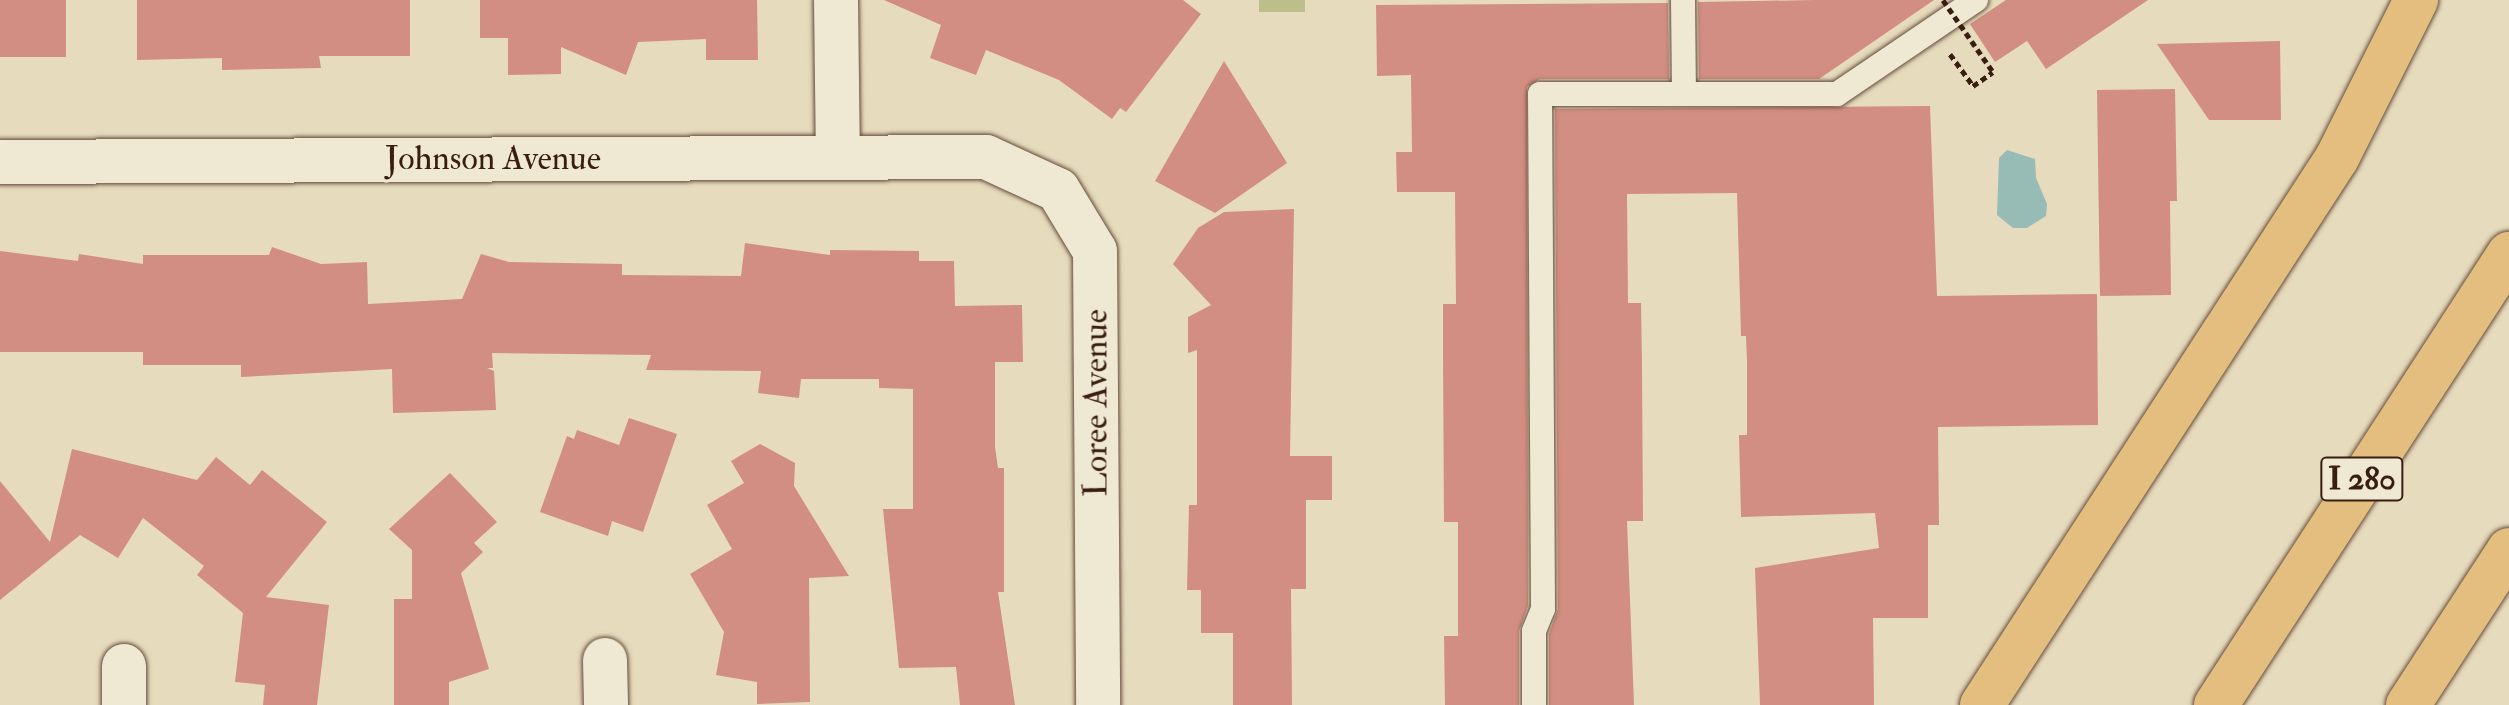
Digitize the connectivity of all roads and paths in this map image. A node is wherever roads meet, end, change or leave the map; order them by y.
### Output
1 (836, 0) edge
2 (1683, 0) edge
3 (1943, 0) edge
4 (1976, 0) edge
5 (2416, 0) edge
6 (1945, 47) dead end
7 (1684, 93) junction
8 (838, 157) junction
9 (986, 157) joint
10 (0, 162) edge
11 (2509, 254) edge
12 (2509, 550) edge
13 (605, 660) dead end
14 (606, 705) edge
15 (1098, 705) edge
16 (1534, 705) edge
17 (1982, 705) edge
18 (2216, 705) edge
19 (2408, 705) edge

1 - 8 street
2 - 7 lane
3 - 6 path, bridge
4 - 7 lane
5 - 17 highway
7 - 16 lane
8 - 9 street, Johnson Avenue
8 - 10 street, Johnson Avenue
9 - 15 street, Loree Avenue
11 - 18 highway, I 280
12 - 19 highway
13 - 14 street

